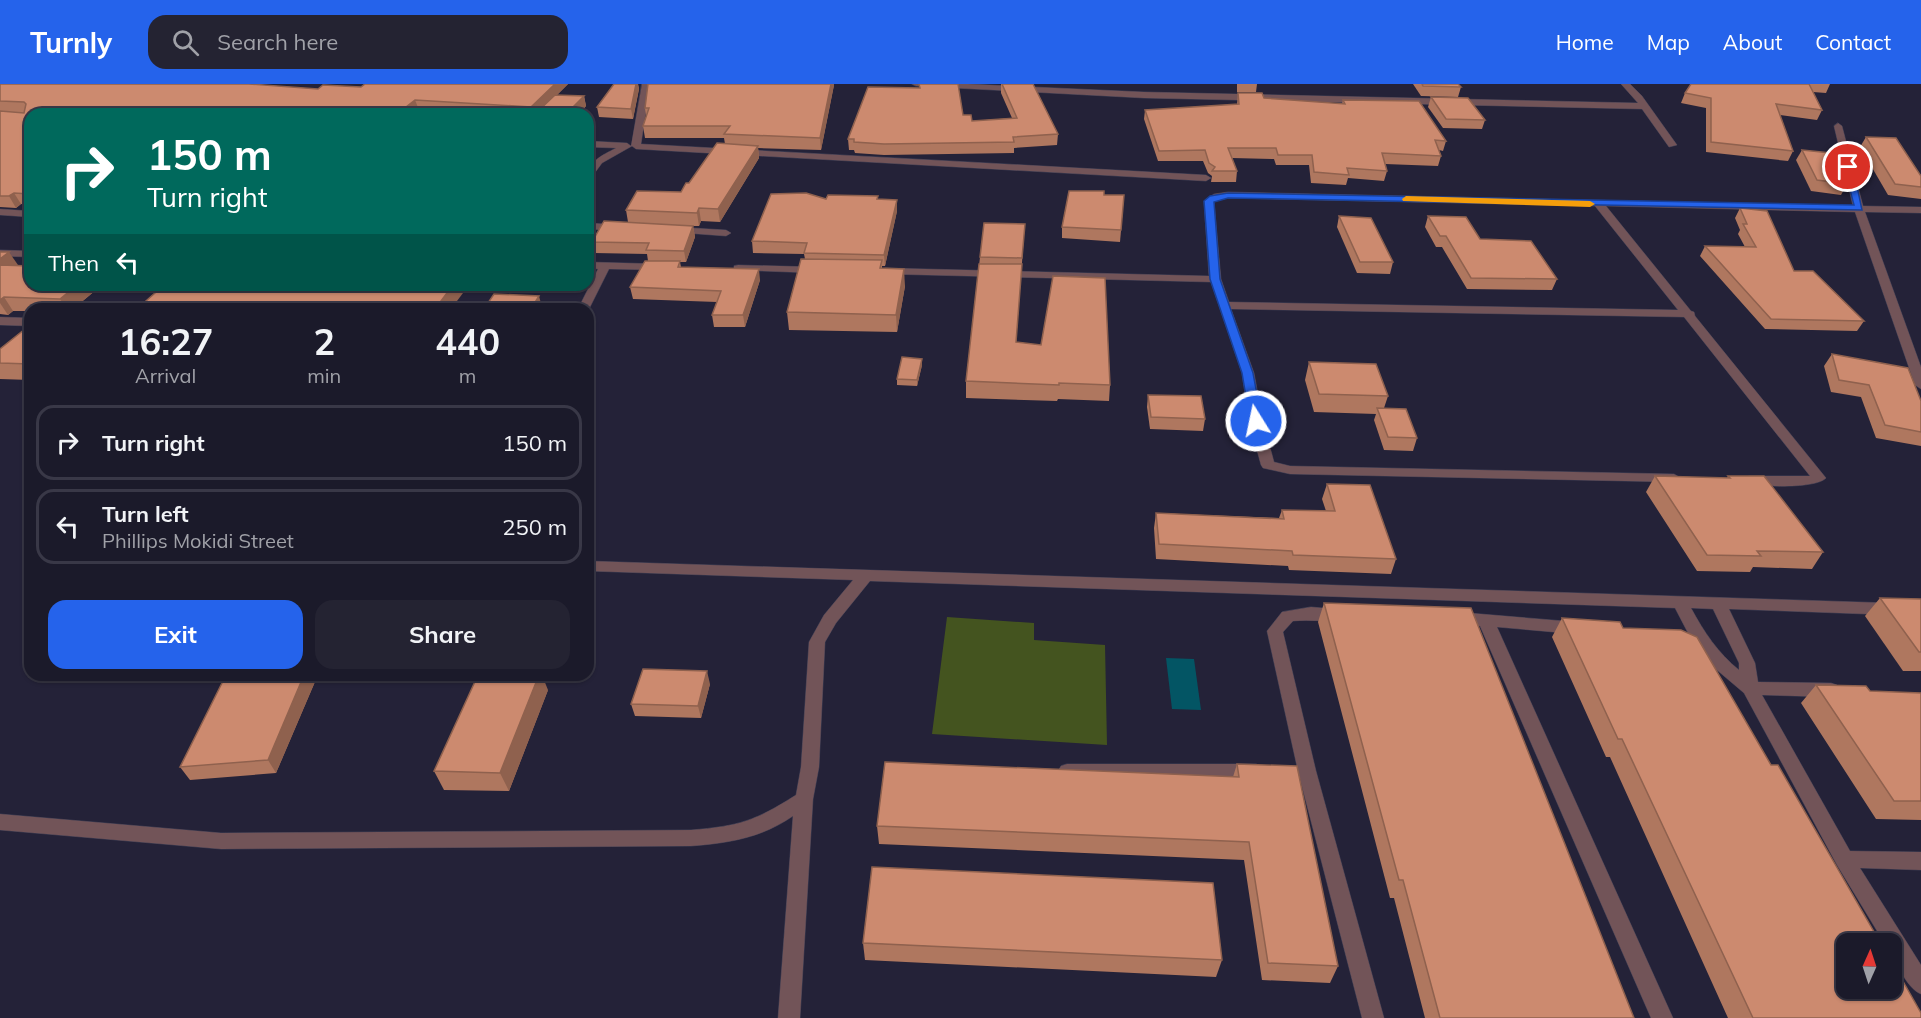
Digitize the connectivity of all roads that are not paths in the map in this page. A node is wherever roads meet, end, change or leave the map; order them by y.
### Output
1 (646, 84) edge
2 (916, 84) edge
3 (1138, 84) edge
4 (1625, 84) edge
5 (955, 85) edge
6 (1144, 95) junction
7 (1644, 106) junction
8 (1838, 126) dead end
9 (594, 144) edge
10 (1672, 145) dead end
11 (631, 146) junction
12 (594, 168) edge
13 (1206, 178) dead end
14 (1599, 204) junction
15 (1859, 208) junction
16 (1921, 210) edge
17 (0, 212) edge
18 (24, 214) edge
19 (594, 226) edge
20 (634, 228) edge
21 (668, 230) edge
22 (726, 233) dead end
23 (0, 253) edge
24 (24, 254) edge
25 (594, 265) edge
26 (606, 265) junction
27 (677, 267) edge
28 (725, 268) edge
29 (833, 270) edge
30 (868, 271) edge
31 (1215, 279) junction
32 (594, 289) edge
33 (1224, 304) junction
34 (1690, 314) junction
35 (0, 321) edge
36 (24, 322) edge
37 (1921, 385) edge
38 (1692, 478) edge
39 (1739, 479) edge
40 (594, 566) edge
41 (864, 577) junction
42 (1681, 603) junction
43 (1718, 603) junction
44 (1921, 610) edge
45 (1357, 614) edge
46 (1438, 617) edge
47 (1485, 619) junction
48 (1594, 630) edge
49 (1686, 647) edge
50 (1710, 679) edge
51 (1750, 688) junction
52 (1850, 691) edge
53 (1045, 771) edge
54 (1306, 771) junction
55 (804, 799) junction
56 (0, 822) edge
57 (1844, 859) junction
58 (1921, 861) edge
59 (1921, 984) edge
60 (789, 1018) edge
61 (1373, 1018) edge
62 (1662, 1018) edge

1 - 11 street
2 - 5 street
3 - 6 street
4 - 7 street
5 - 6 street
6 - 7 street
7 - 10 street
8 - 15 street
9 - 11 street
11 - 12 street
11 - 13 street
14 - 15 street
14 - 31 street
14 - 34 street
15 - 16 street
15 - 37 street
17 - 18 street
19 - 20 street
21 - 22 street
23 - 24 street
25 - 26 street
26 - 27 street
26 - 32 street
28 - 29 street
30 - 31 street
31 - 33 street
33 - 34 street
33 - 38 street
34 - 39 street
35 - 36 street
40 - 41 street
41 - 42 street
41 - 55 street
42 - 43 street
42 - 51 street
43 - 44 street
43 - 51 street
45 - 54 street
46 - 47 street
47 - 48 street
47 - 62 street
49 - 50 street
51 - 52 street
51 - 57 street
53 - 54 street
54 - 61 street
55 - 56 street
55 - 60 street
57 - 58 street
57 - 59 street

